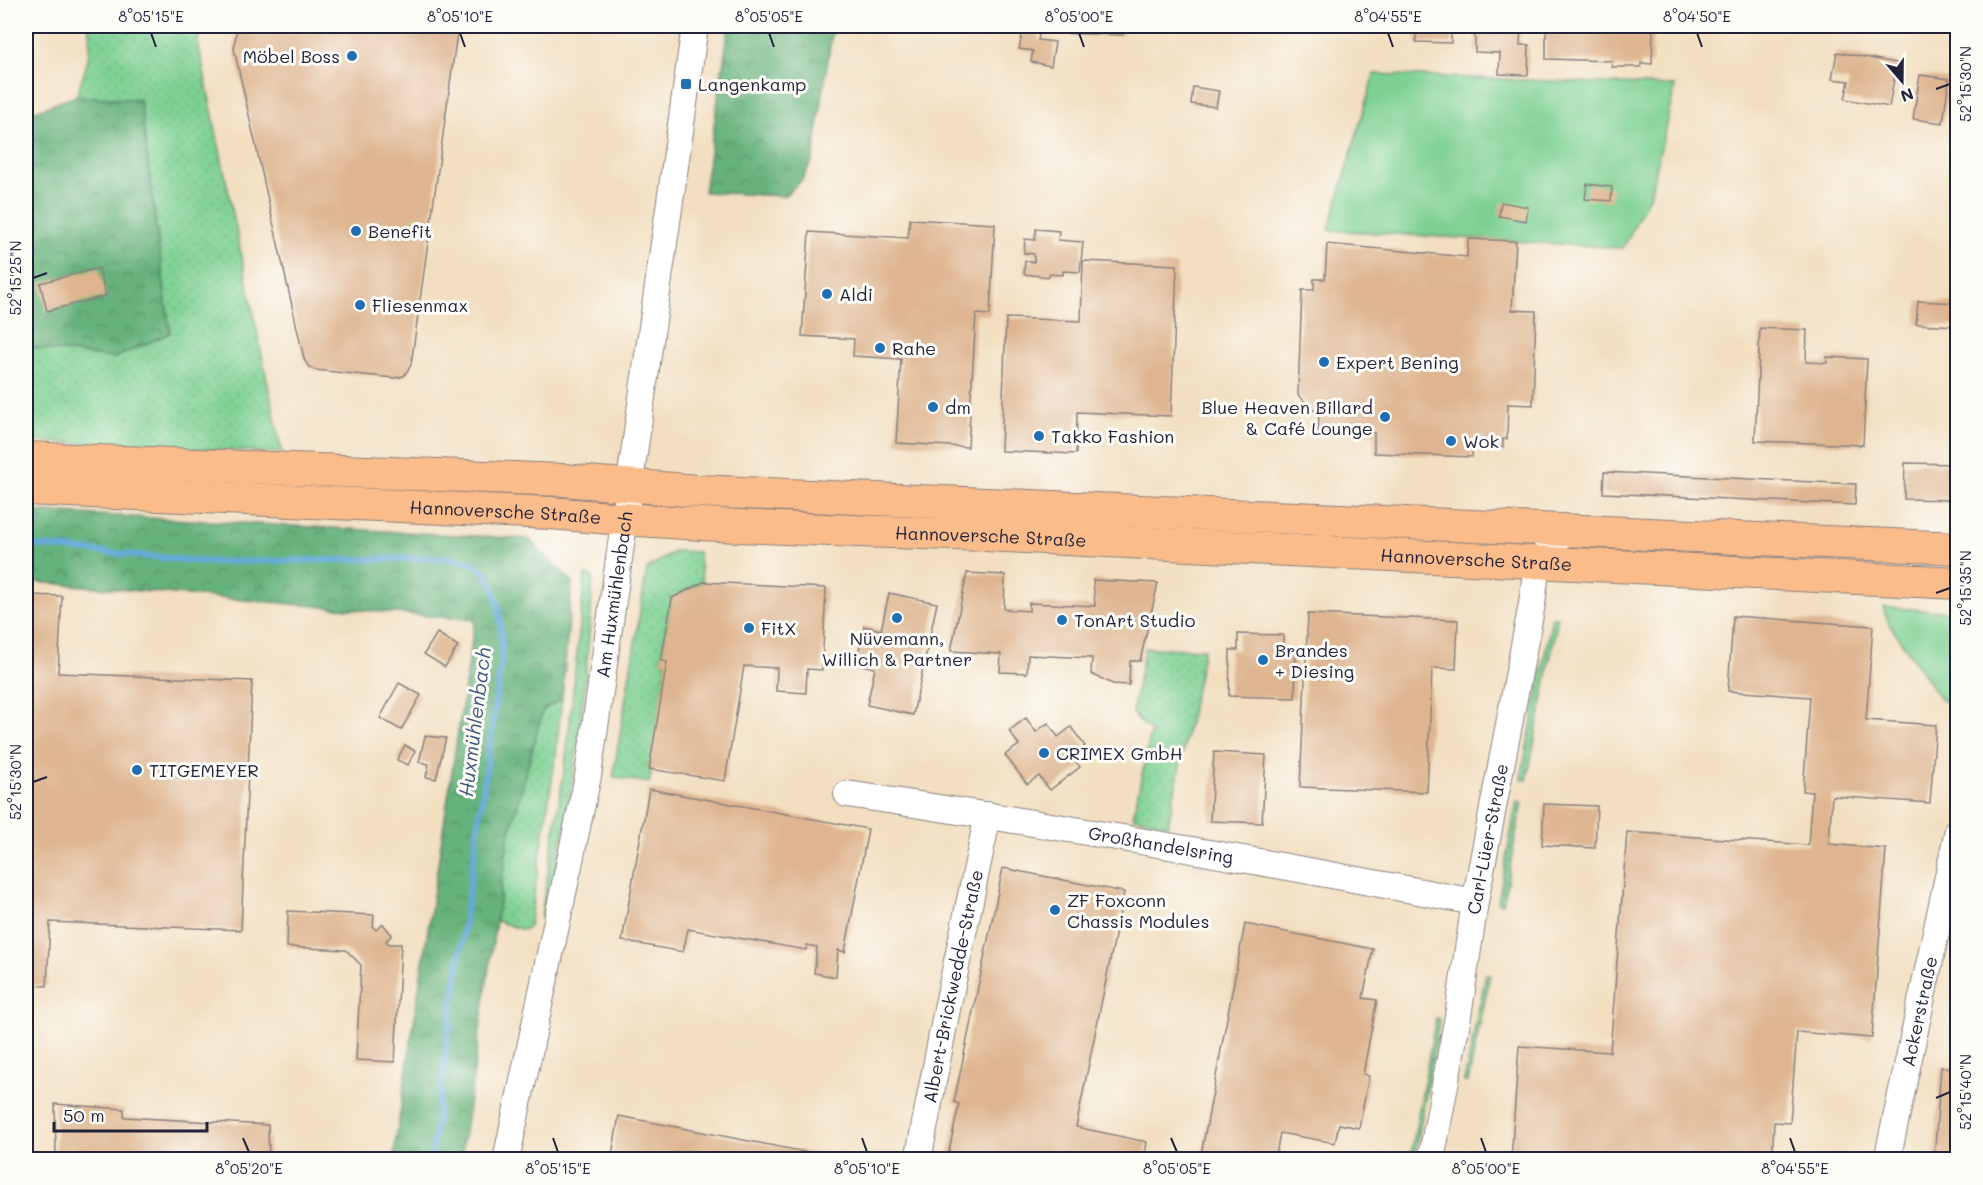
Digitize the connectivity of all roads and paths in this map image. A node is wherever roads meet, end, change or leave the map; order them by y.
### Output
1 (695, 26) edge
2 (26, 458) edge
3 (630, 485) junction
4 (26, 489) edge
5 (625, 520) junction
6 (1566, 530) junction
7 (1958, 548) edge
8 (1537, 562) junction
9 (1958, 583) edge
10 (847, 794) dead end
11 (988, 815) junction
12 (1958, 830) edge
13 (1475, 902) junction
14 (506, 1160) edge
15 (918, 1160) edge
16 (1431, 1160) edge
17 (1887, 1160) edge

1 - 3 street, Am Huxmühlenbach
2 - 3 main road, Hannoversche Straße
3 - 5 street, Am Huxmühlenbach
3 - 6 main road, Hannoversche Straße
4 - 5 main road, Hannoversche Straße
5 - 8 main road, Hannoversche Straße
5 - 14 street, Am Huxmühlenbach
6 - 7 main road, Hannoversche Straße
6 - 8 street
8 - 9 main road, Hannoversche Straße
8 - 13 street, Carl-Lüer-Straße
10 - 11 street, Großhandelsring
11 - 13 street, Großhandelsring
11 - 15 street, Albert-Brickwedde-Straße
12 - 17 street, Ackerstraße
13 - 16 street, Carl-Lüer-Straße

